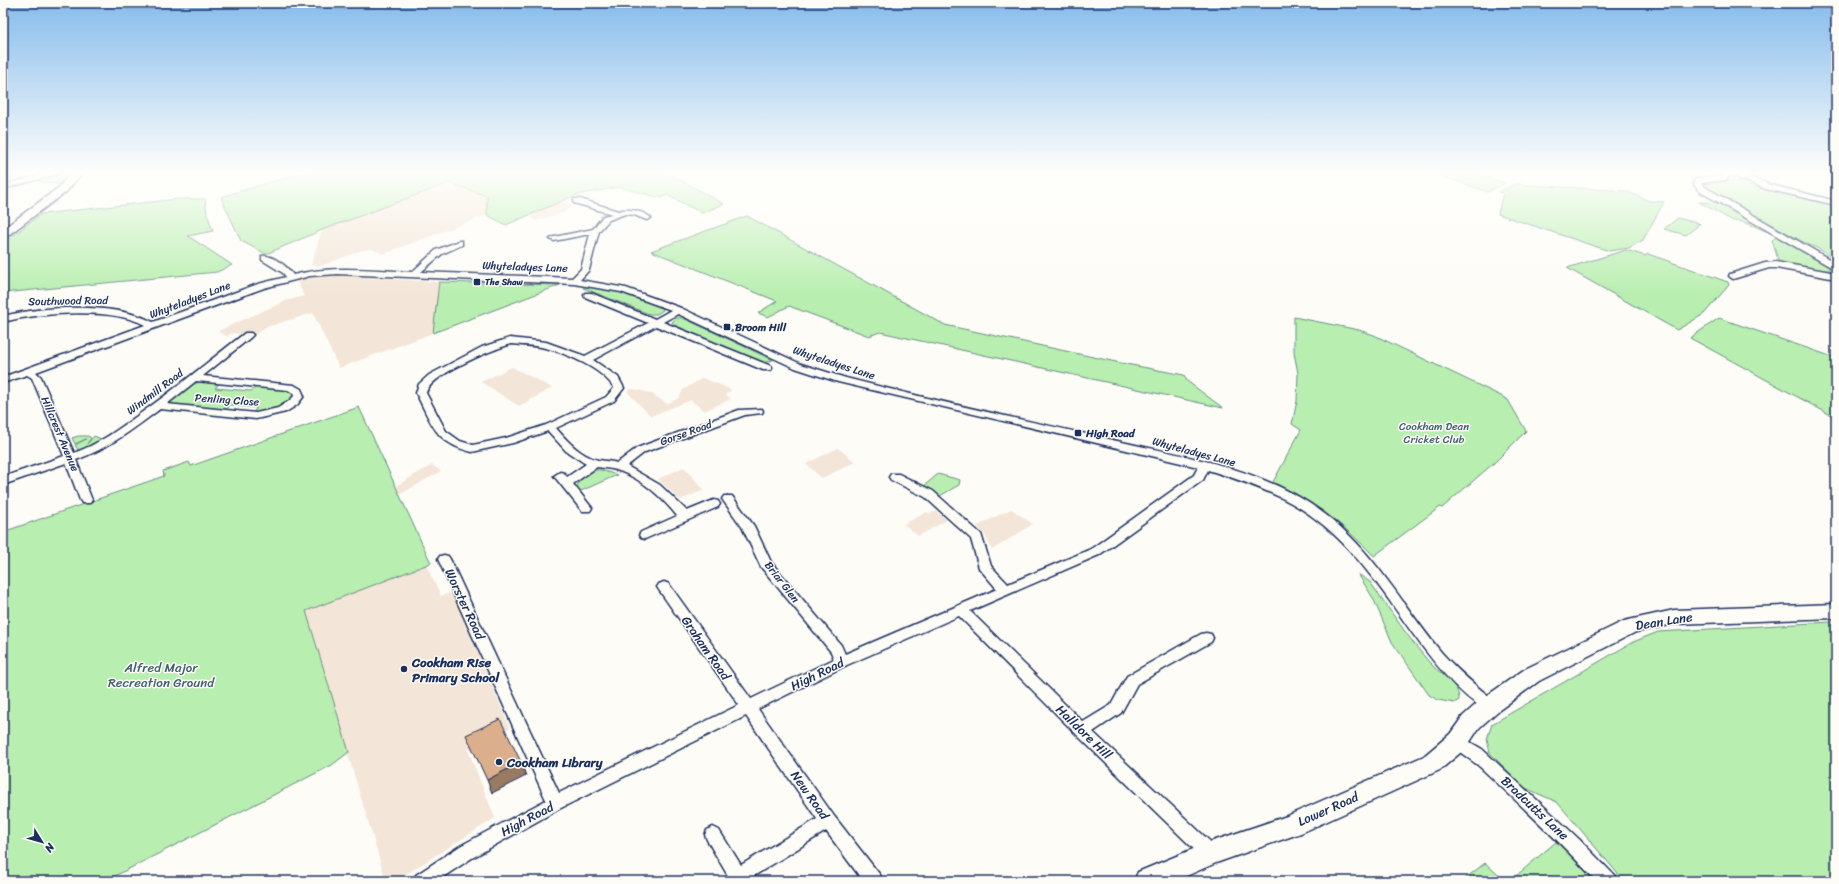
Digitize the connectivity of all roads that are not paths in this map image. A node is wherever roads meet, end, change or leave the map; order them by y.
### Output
1 (29, 214) edge
2 (617, 214) edge
3 (636, 214) edge
4 (1747, 214) edge
5 (647, 218) dead end
6 (595, 232) junction
7 (3, 234) edge
8 (554, 239) dead end
9 (459, 243) dead end
10 (265, 258) dead end
11 (1836, 267) edge
12 (1836, 271) edge
13 (1820, 273) junction
14 (413, 275) junction
15 (1732, 276) dead end
16 (1836, 276) edge
17 (290, 277) junction
18 (574, 281) junction
19 (588, 295) dead end
20 (678, 310) junction
21 (3, 319) edge
22 (655, 322) junction
23 (154, 326) junction
24 (248, 335) dead end
25 (586, 360) junction
26 (768, 368) dead end
27 (29, 371) junction
28 (194, 378) junction
29 (3, 380) edge
30 (158, 406) junction
31 (758, 411) dead end
32 (550, 427) junction
33 (70, 458) junction
34 (594, 463) junction
35 (1205, 465) junction
36 (618, 467) junction
37 (896, 477) dead end
38 (3, 481) edge
39 (728, 499) dead end
40 (86, 500) dead end
41 (714, 504) dead end
42 (586, 508) dead end
43 (685, 517) junction
44 (645, 535) dead end
45 (444, 559) dead end
46 (664, 587) dead end
47 (1006, 591) junction
48 (960, 609) junction
49 (1836, 611) edge
50 (1206, 638) dead end
51 (842, 662) junction
52 (1490, 705) junction
53 (748, 708) junction
54 (1082, 731) junction
55 (1458, 741) junction
56 (555, 803) junction
57 (828, 821) junction
58 (713, 835) dead end
59 (1210, 853) junction
60 (740, 878) edge
61 (422, 881) edge
62 (874, 881) edge
63 (1147, 881) edge
64 (1608, 881) edge

1 - 7 street
2 - 6 street
3 - 5 street
4 - 11 street
6 - 8 street
6 - 18 street
9 - 14 street
10 - 17 street
12 - 13 street
13 - 15 street
13 - 16 street
14 - 17 street, Whyteladyes Lane
14 - 18 street, Whyteladyes Lane
17 - 23 street, Whyteladyes Lane
18 - 20 street, Whyteladyes Lane
19 - 22 street
20 - 22 street
20 - 35 street, Whyteladyes Lane
21 - 23 street, Southwood Road
22 - 25 street
22 - 26 street
23 - 27 street, Whyteladyes Lane
24 - 28 street, Windmill Road
25 - 32 street
25 - 32 street
27 - 29 street, Whyteladyes Lane
27 - 33 street, Hillcrest Avenue
28 - 30 street, Windmill Road
28 - 30 street, Penling Close
30 - 33 street, Windmill Road
31 - 36 street, Gorse Road
32 - 34 street
33 - 38 street, Windmill Road
33 - 40 street, Hillcrest Avenue
34 - 36 street
34 - 42 street
35 - 47 street, High Road
35 - 52 street, Whyteladyes Lane
36 - 43 street
37 - 47 street
39 - 51 street, Briar Glen
41 - 43 street
43 - 44 street
45 - 56 street, Worster Road
46 - 53 street, Graham Road
47 - 48 street, High Road
48 - 51 street, High Road
48 - 54 street, Halldore Hill
49 - 52 street, Dean Lane
50 - 54 street
51 - 53 street, High Road
52 - 55 street, Lower Road
53 - 56 street, High Road
53 - 57 street, New Road
54 - 59 street, Halldore Hill
55 - 59 street, Lower Road
55 - 64 street, Bradcutts Lane
56 - 61 street, High Road
57 - 60 street
57 - 62 street, New Road
58 - 60 street
59 - 63 street, Lower Road

